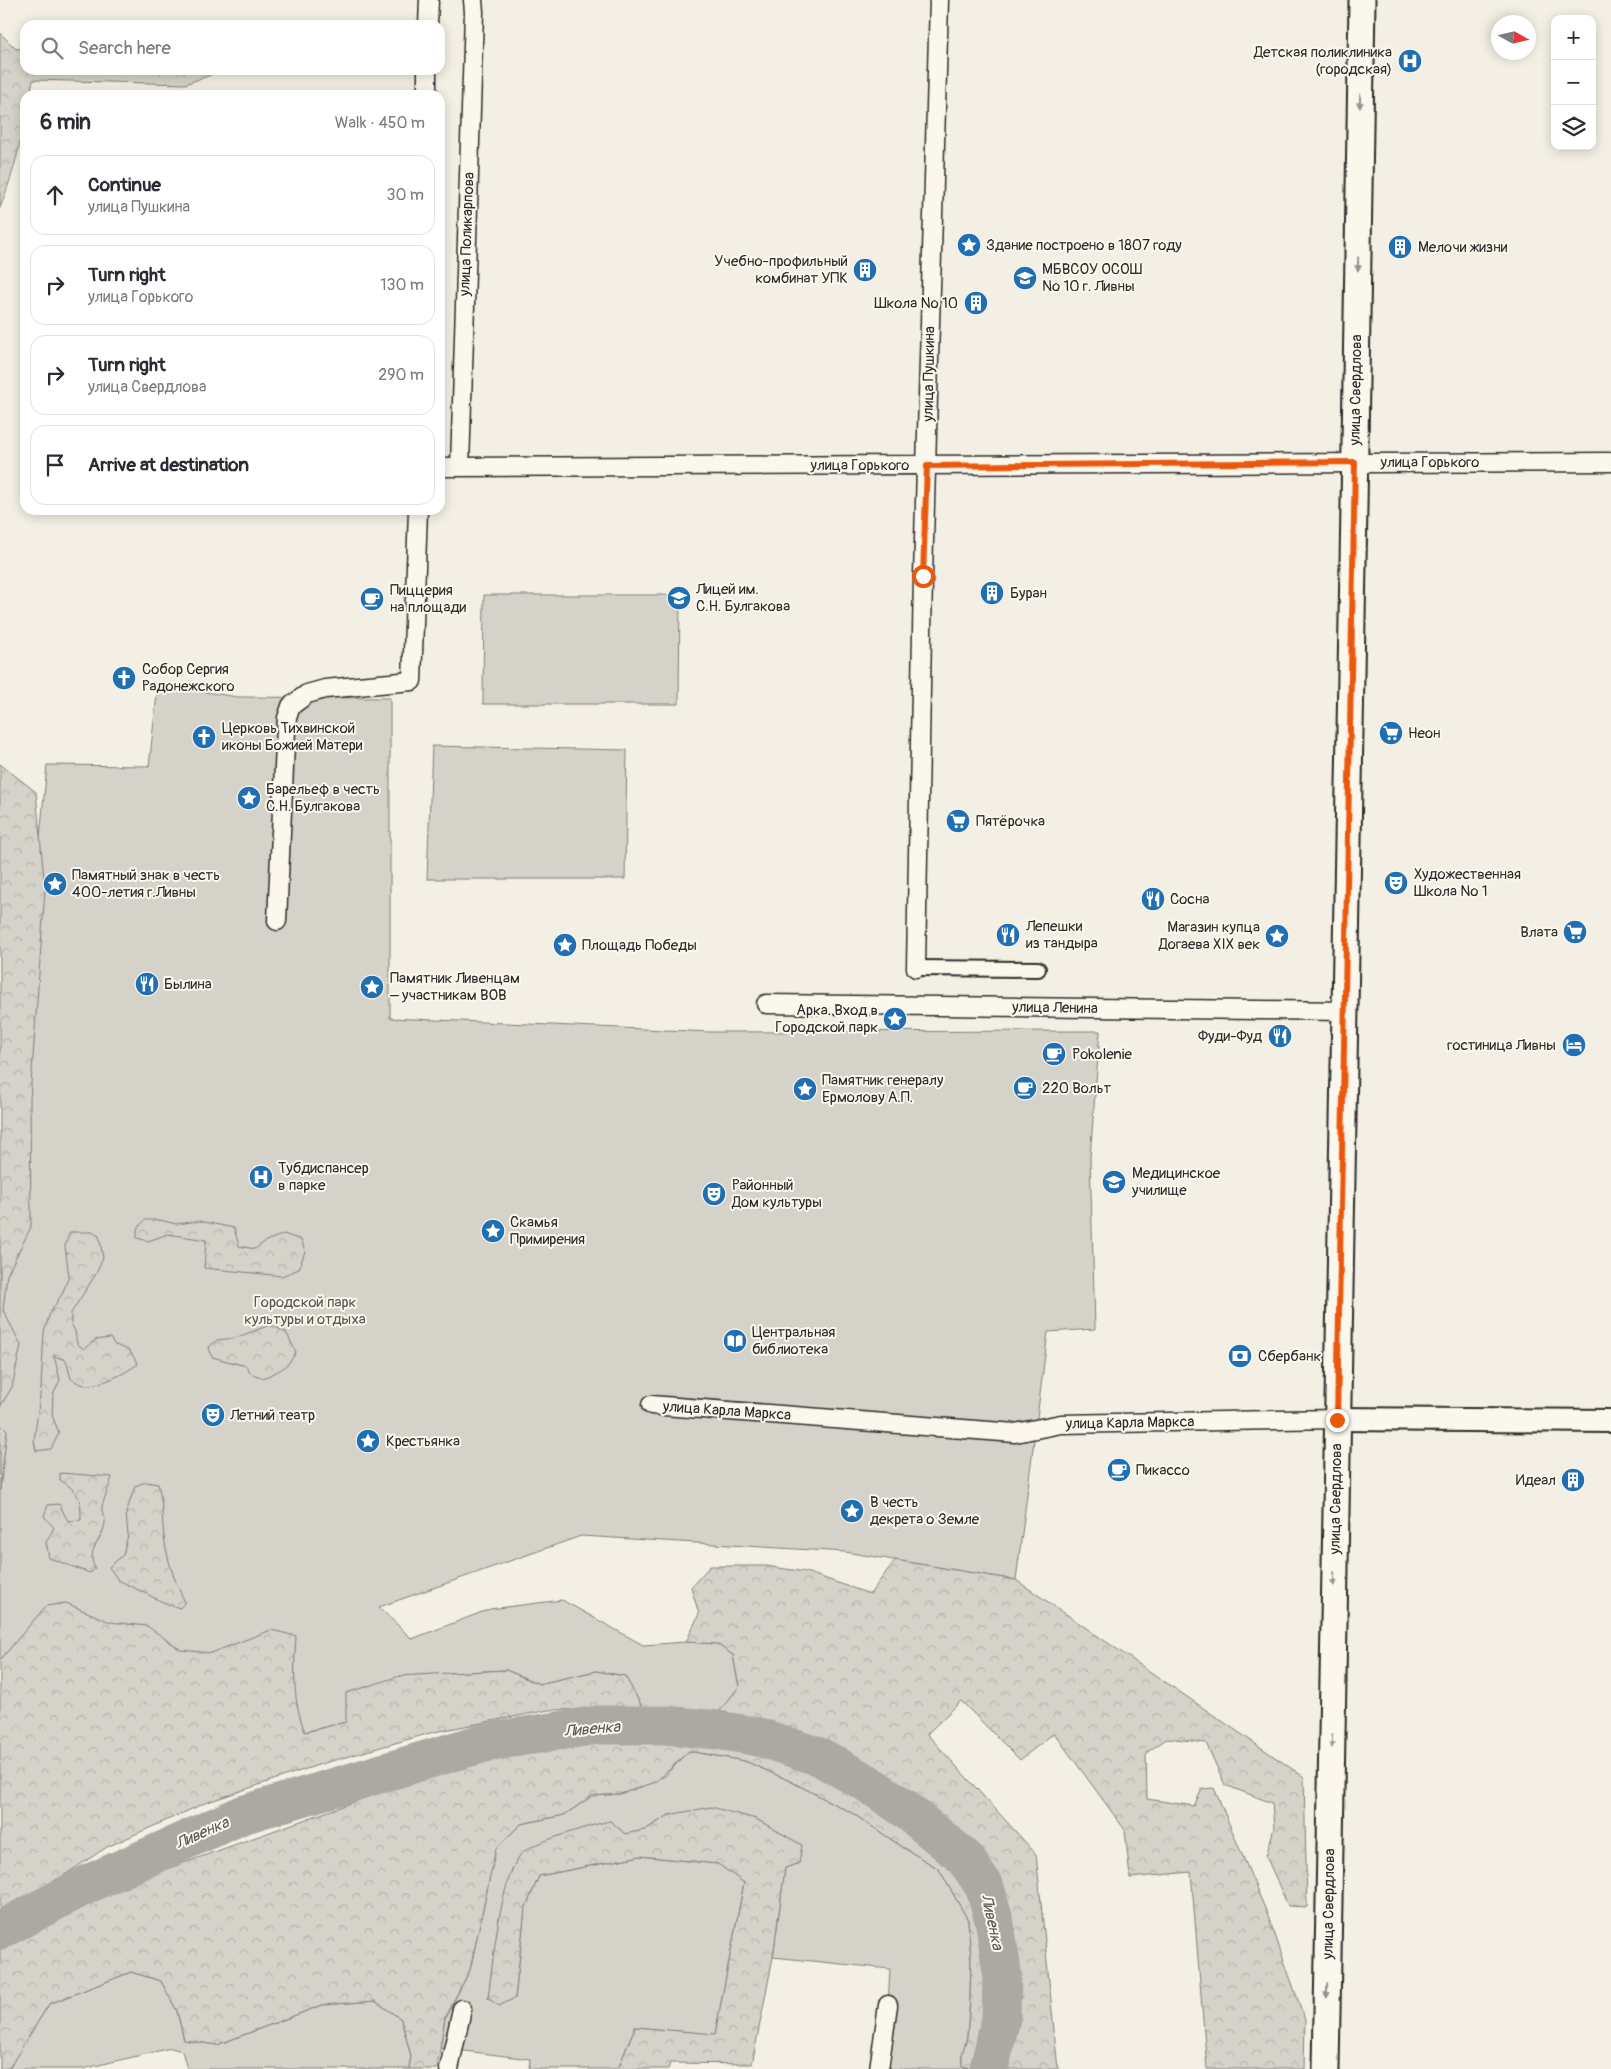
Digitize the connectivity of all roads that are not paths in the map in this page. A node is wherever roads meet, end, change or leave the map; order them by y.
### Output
1 (428, 0) edge
2 (473, 0) edge
3 (939, 0) edge
4 (1362, 0) edge
5 (428, 20) edge
6 (427, 75) edge
7 (427, 90) edge
8 (1355, 462) junction
9 (1611, 462) edge
10 (927, 466) junction
11 (445, 467) edge
12 (460, 467) junction
13 (418, 515) edge
14 (277, 921) dead end
15 (916, 968) joint
16 (1038, 969) dead end
17 (766, 1004) dead end
18 (1345, 1011) junction
19 (651, 1405) dead end
20 (1337, 1420) junction
21 (1611, 1421) edge
22 (888, 2005) dead end
23 (462, 2009) dead end
24 (449, 2069) edge
25 (879, 2069) edge
26 (1326, 2069) edge

1 - 5 street
2 - 12 street, улица Поликарпова
3 - 10 street, улица Пушкина
4 -> 8 main road, улица Свердлова
6 - 7 street
8 - 9 street, улица Горького
8 - 10 street, улица Горького
8 - 18 main road, улица Свердлова
10 - 12 street, улица Горького
10 - 15 street, улица Пушкина
11 - 12 street, улица Горького
13 - 14 street
15 - 16 street
17 - 18 street, улица Ленина
18 - 20 main road, улица Свердлова
19 - 20 street, улица Карла Маркса
20 - 21 street, улица Карла Маркса
20 -> 26 main road, улица Свердлова
22 - 25 street
23 - 24 street

